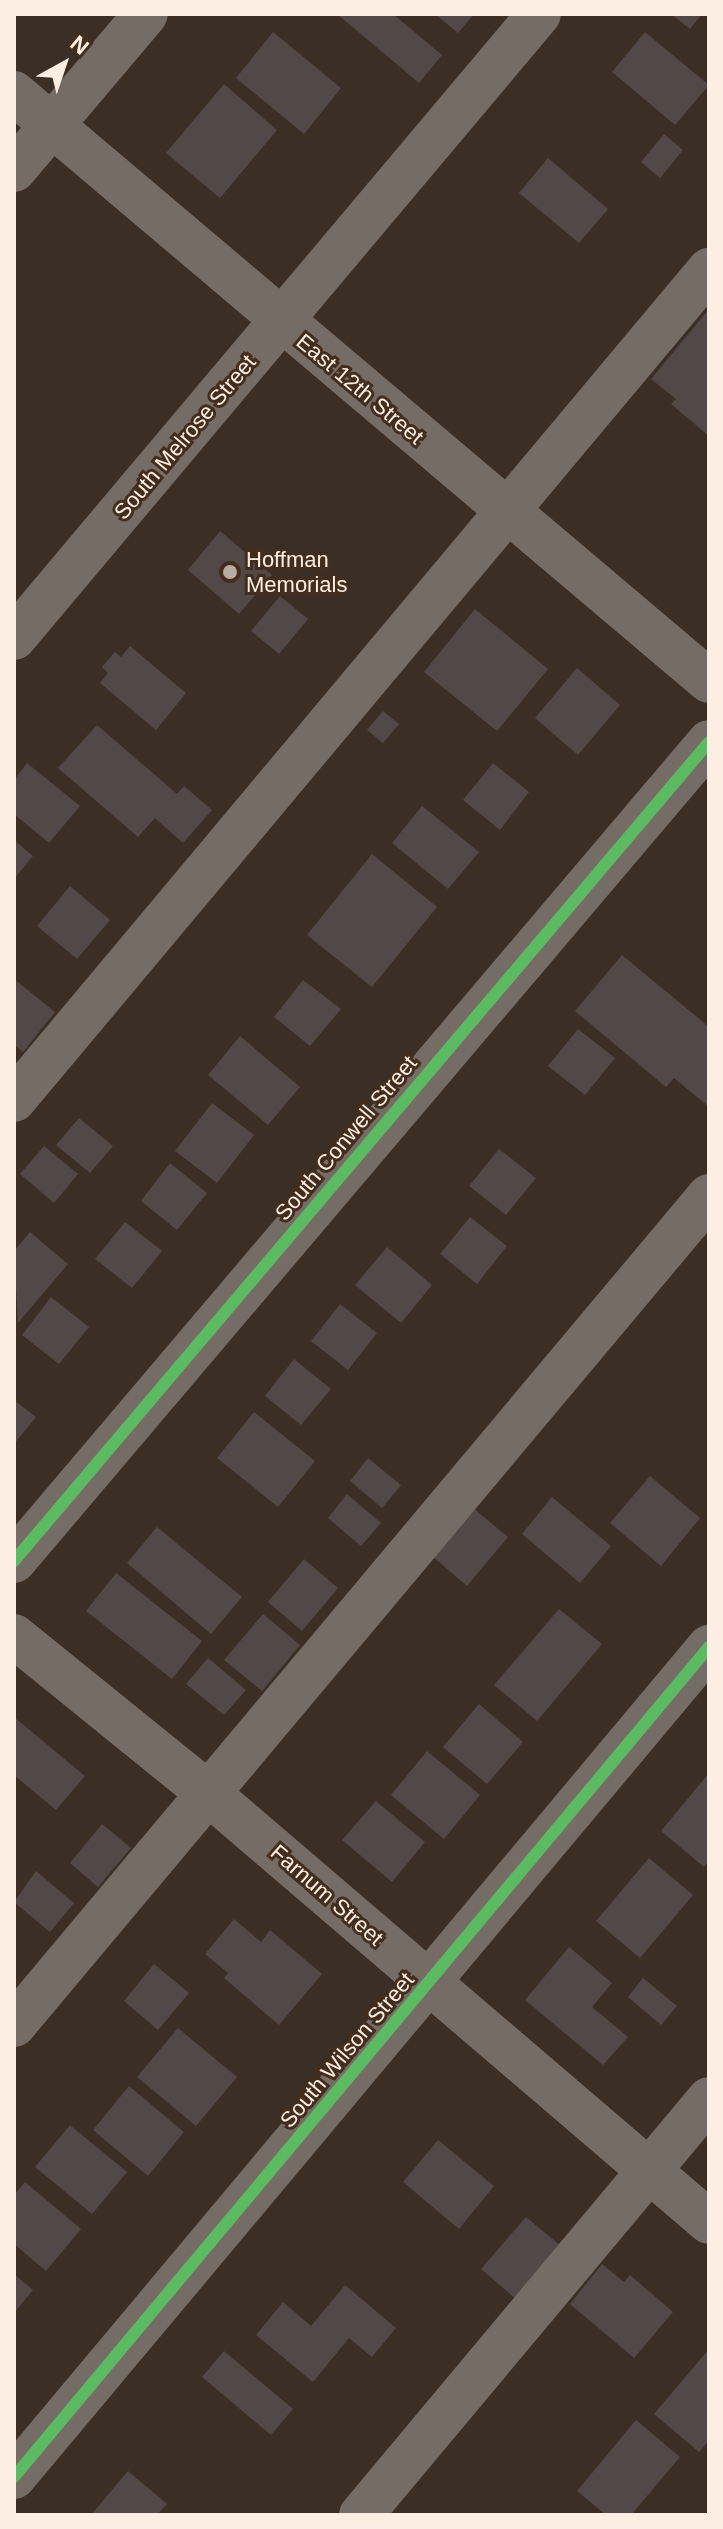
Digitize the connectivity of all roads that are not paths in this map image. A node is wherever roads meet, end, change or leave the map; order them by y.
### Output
1 (146, 14) edge
2 (539, 14) edge
3 (14, 93) edge
4 (51, 126) junction
5 (14, 170) edge
6 (709, 270) edge
7 (282, 323) junction
8 (508, 514) junction
9 (14, 638) edge
10 (709, 681) edge
11 (709, 742) edge
12 (14, 1100) edge
13 (709, 1196) edge
14 (14, 1561) edge
15 (14, 1636) edge
16 (709, 1647) edge
17 (209, 1794) junction
18 (429, 1984) junction
19 (14, 2025) edge
20 (709, 2099) edge
21 (650, 2170) junction
22 (709, 2222) edge
23 (14, 2477) edge
24 (361, 2515) edge

1 - 4 street
2 - 7 street, South Melrose Street
3 - 4 street, East 12th Street
4 - 5 street
4 - 7 street, East 12th Street
6 - 8 street
7 - 8 street, East 12th Street
7 - 9 street, South Melrose Street
8 - 10 street, East 12th Street
8 - 12 street
11 - 14 street, South Conwell Street
13 - 17 street
15 - 17 street, Farnum Street
16 - 18 street, South Wilson Street
17 - 18 street, Farnum Street
17 - 19 street
18 - 21 street, Farnum Street
18 - 23 street, South Wilson Street
20 - 21 street
21 - 22 street, Farnum Street
21 - 24 street

